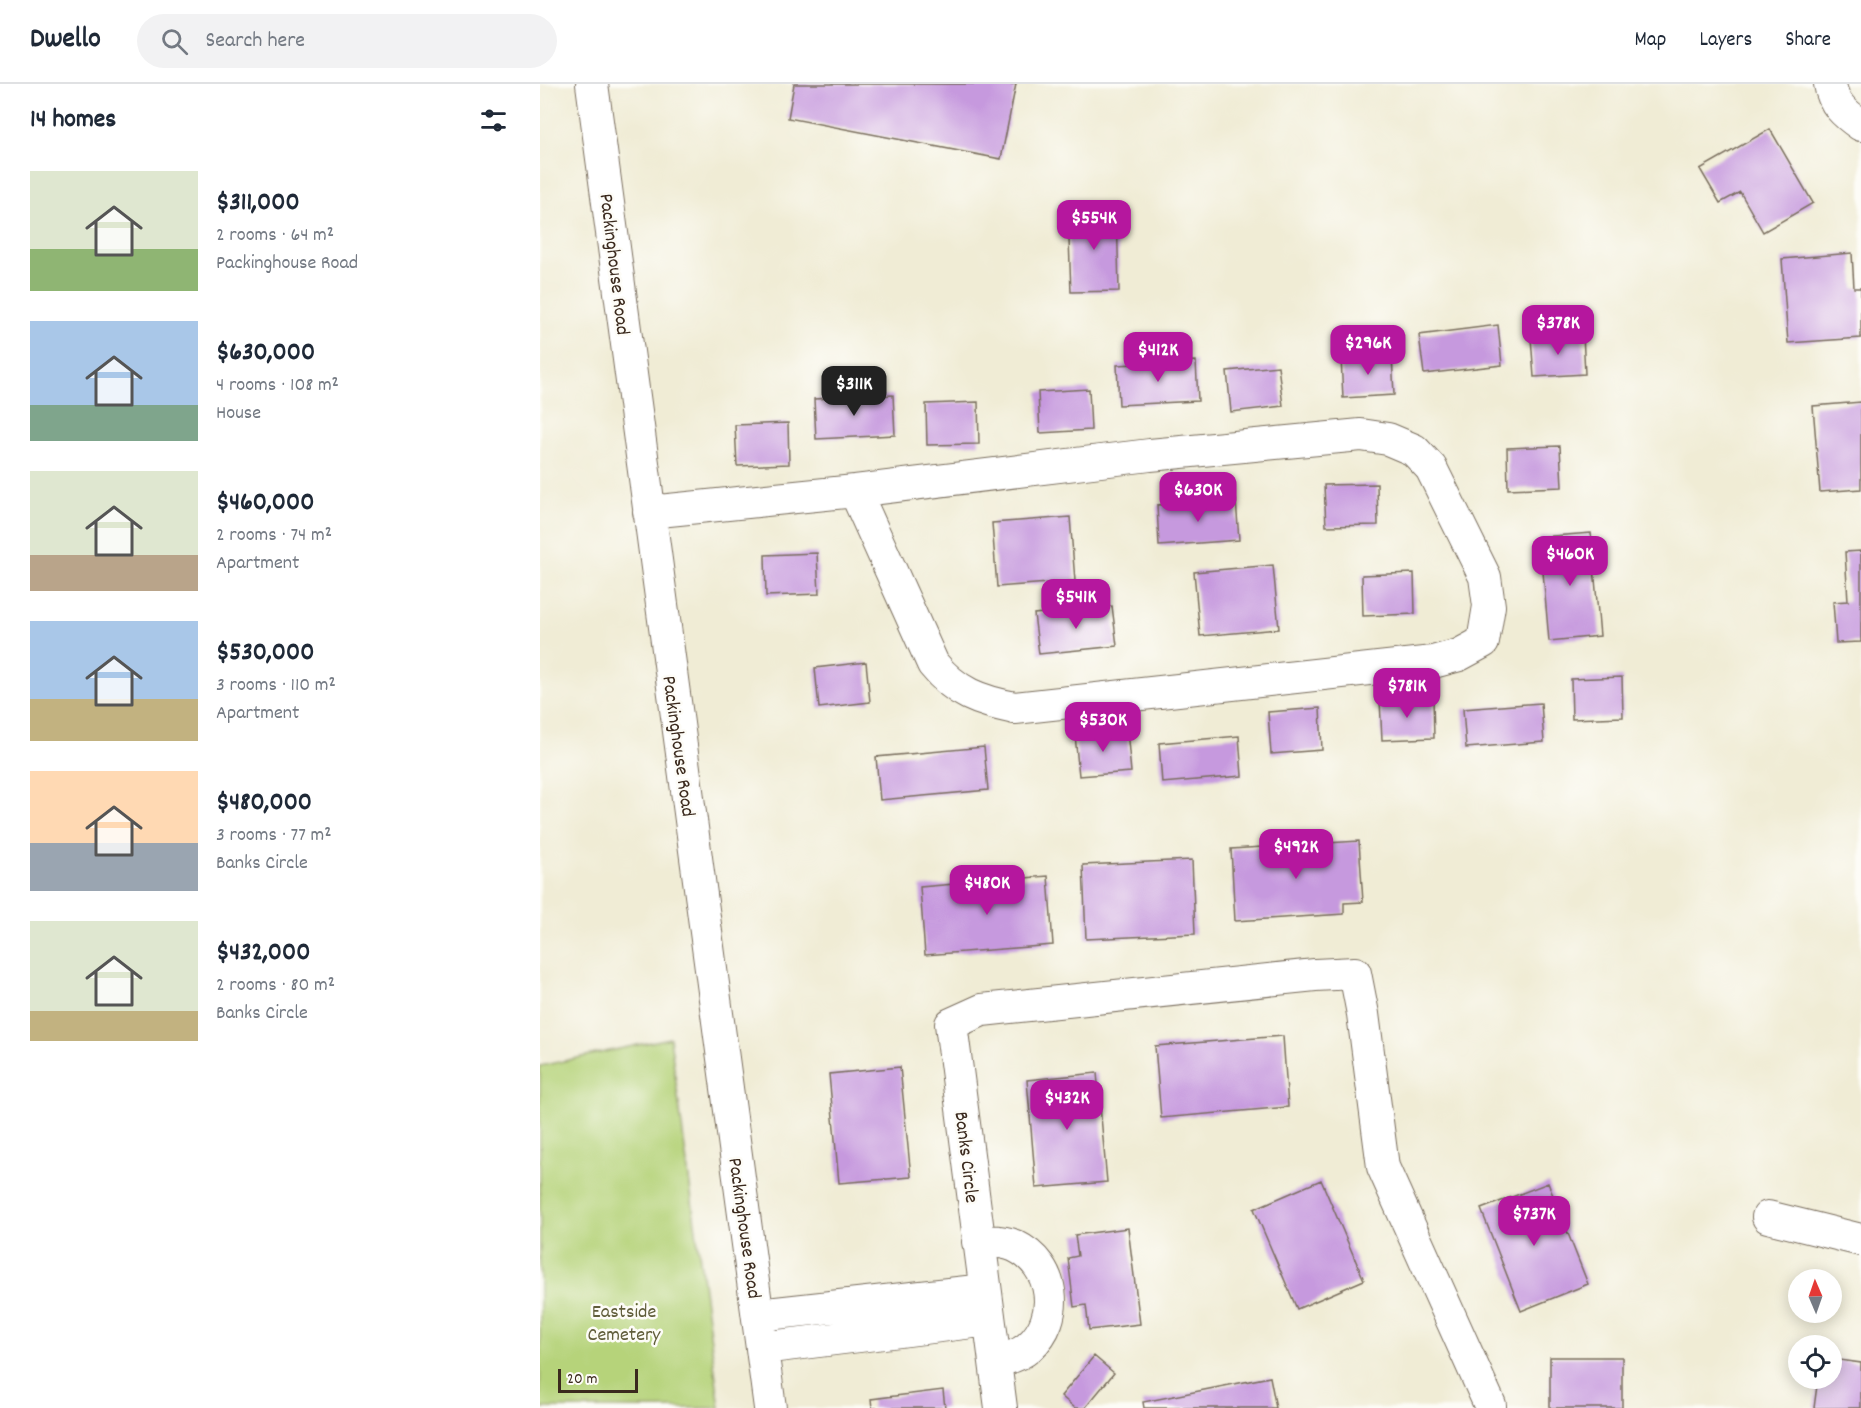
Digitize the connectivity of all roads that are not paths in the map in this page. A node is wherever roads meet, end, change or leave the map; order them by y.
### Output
1 (592, 84) edge
2 (1830, 84) edge
3 (1861, 125) edge
4 (855, 491) junction
5 (649, 512) junction
6 (1768, 1217) dead end
7 (1861, 1240) edge
8 (978, 1242) junction
9 (987, 1305) junction
10 (758, 1315) junction
11 (762, 1348) junction
12 (995, 1361) junction
13 (770, 1408) edge
14 (1001, 1408) edge
15 (1490, 1408) edge

1 - 5 street, Packinghouse Road
2 - 3 street
4 - 4 street
4 - 5 street
5 - 10 street, Packinghouse Road
6 - 7 street
8 - 9 street, Banks Circle
8 - 12 street
8 - 15 street, Banks Circle
9 - 10 street
9 - 11 street
9 - 12 street, Banks Circle
10 - 11 street, Packinghouse Road
11 - 13 street, Packinghouse Road
12 - 14 street, Banks Circle

